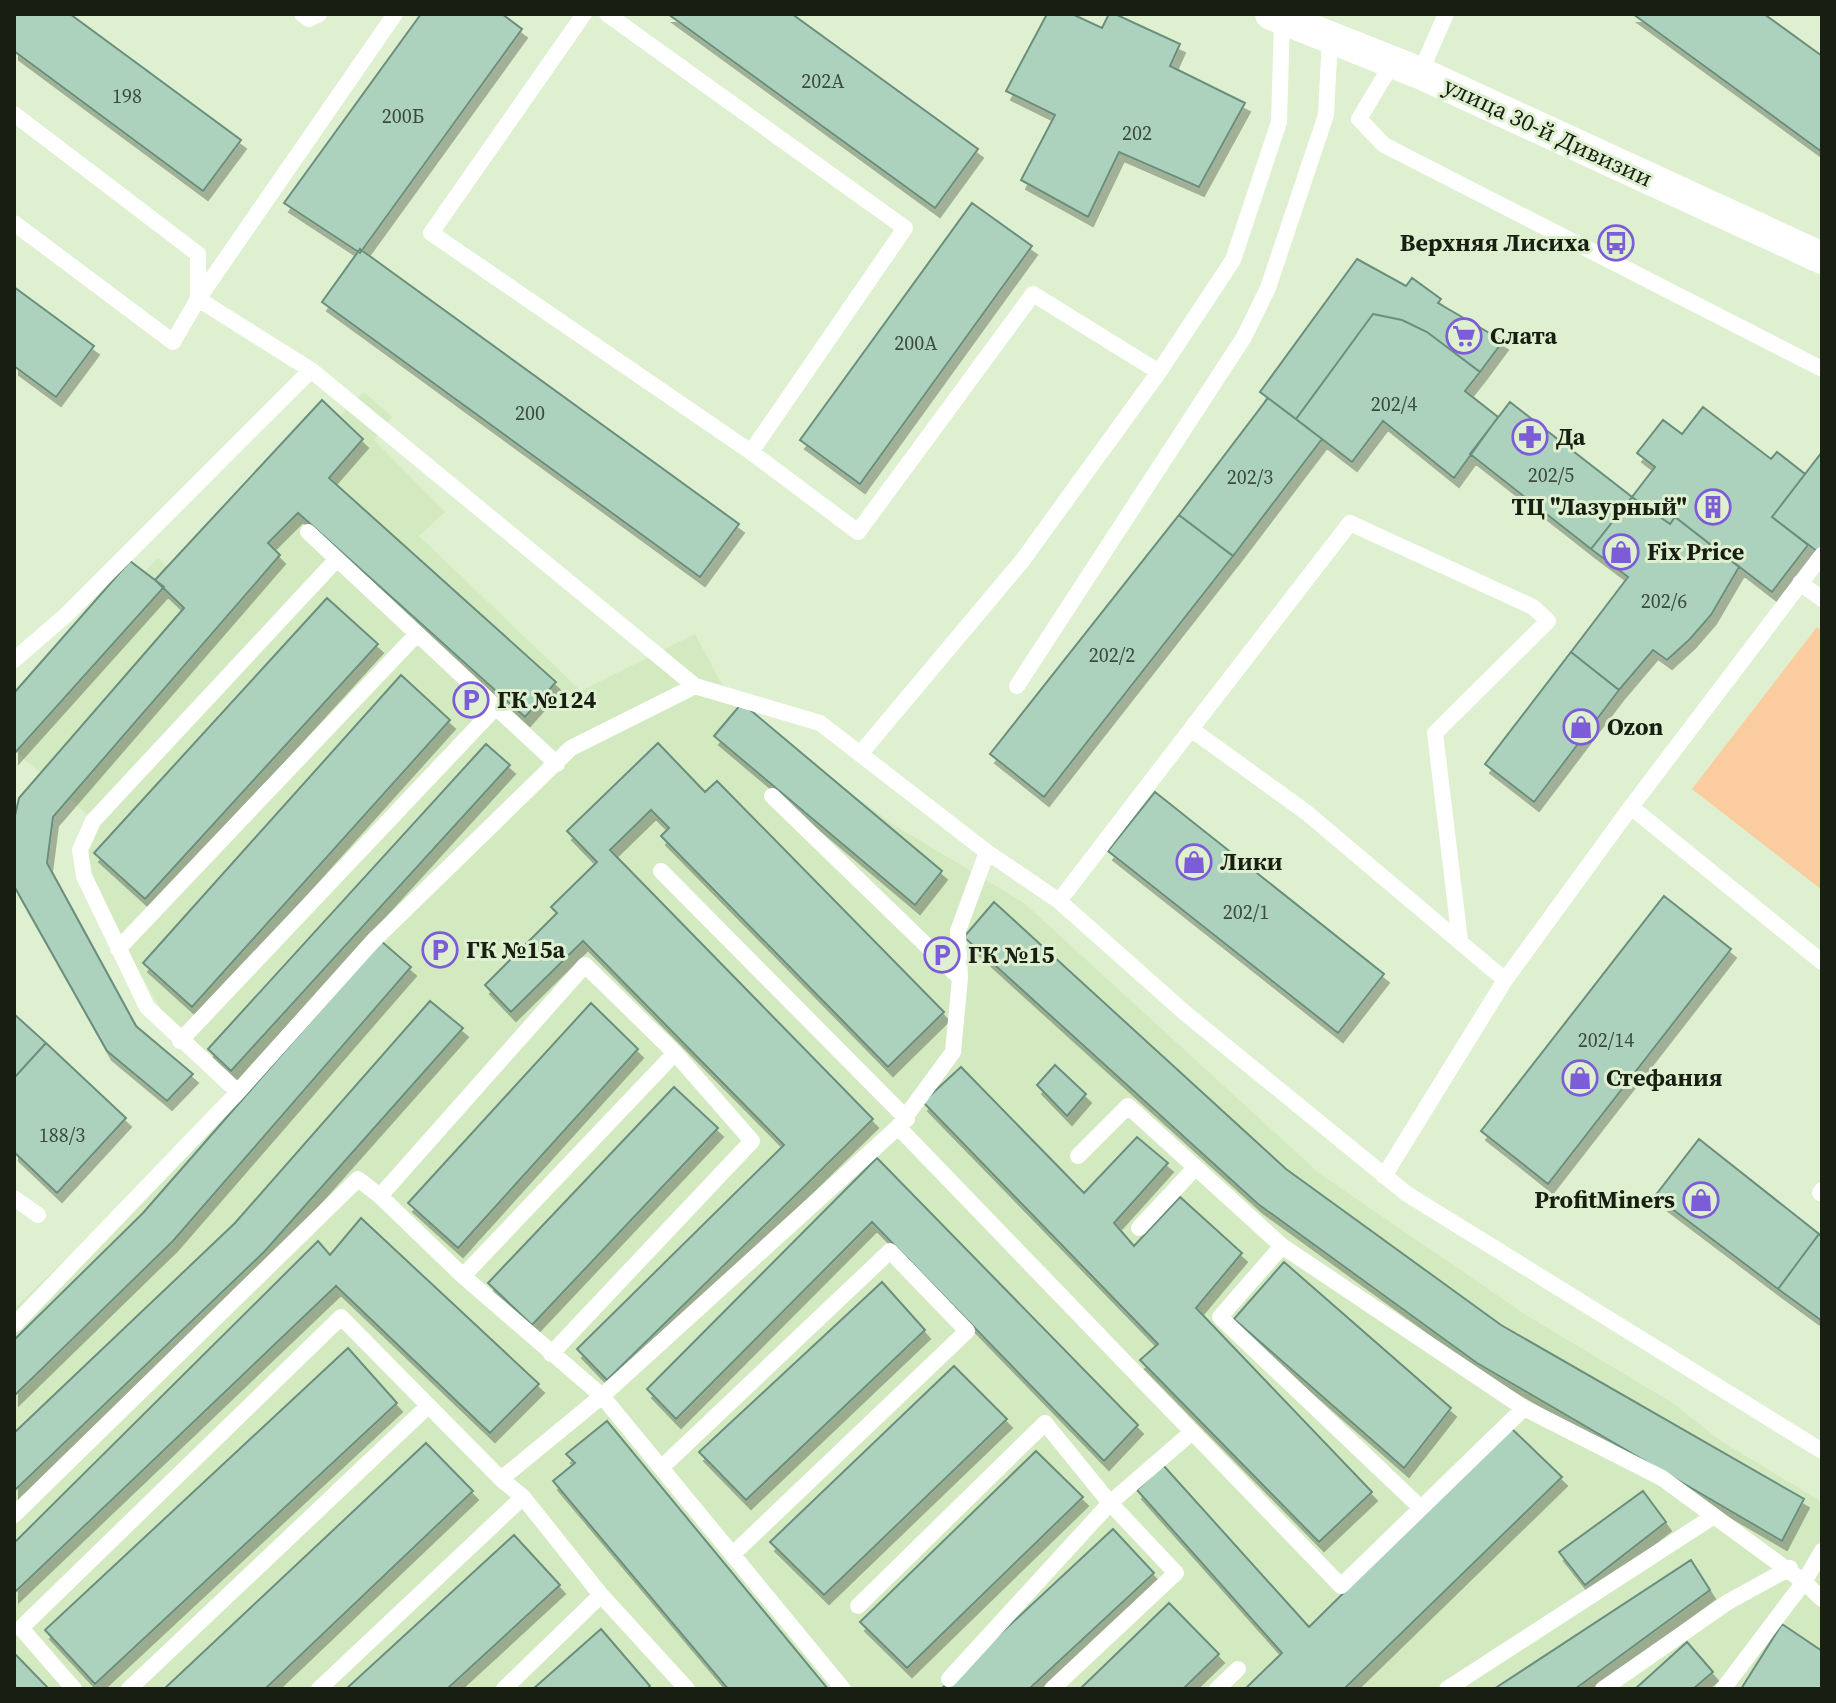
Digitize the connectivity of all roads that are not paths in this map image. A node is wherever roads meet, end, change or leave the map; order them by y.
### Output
1 (302, 14) edge
2 (319, 14) edge
3 (395, 14) edge
4 (584, 14) edge
5 (607, 14) edge
6 (1446, 14) edge
7 (1277, 17) edge
8 (1330, 38) junction
9 (1406, 67) junction
10 (14, 114) edge
11 (14, 223) edge
12 (1822, 258) edge
13 (198, 299) junction
14 (1822, 369) edge
15 (311, 370) junction
16 (1159, 372) junction
17 (751, 452) junction
18 (308, 532) dead end
19 (1822, 555) edge
20 (337, 559) junction
21 (1800, 583) junction
22 (1822, 599) edge
23 (417, 634) junction
24 (14, 660) edge
25 (695, 686) junction
26 (1017, 686) dead end
27 (496, 707) junction
28 (1191, 729) junction
29 (860, 754) junction
30 (557, 764) junction
31 (772, 796) dead end
32 (1631, 807) junction
33 (987, 852) junction
34 (661, 871) dead end
35 (1059, 901) junction
36 (1460, 941) junction
37 (118, 949) junction
38 (1822, 962) edge
39 (960, 978) junction
40 (1505, 980) junction
41 (180, 1041) junction
42 (675, 1053) junction
43 (238, 1092) junction
44 (903, 1123) junction
45 (1078, 1156) dead end
46 (1195, 1168) junction
47 (1384, 1176) junction
48 (380, 1196) junction
49 (14, 1198) edge
50 (38, 1215) dead end
51 (1139, 1228) dead end
52 (1282, 1246) junction
53 (463, 1276) junction
54 (14, 1325) edge
55 (551, 1354) junction
56 (602, 1396) junction
57 (428, 1406) junction
58 (1524, 1408) junction
59 (1192, 1432) junction
60 (1822, 1451) edge
61 (661, 1468) junction
62 (501, 1479) junction
63 (523, 1497) junction
64 (1110, 1503) junction
65 (1421, 1508) junction
66 (14, 1515) edge
67 (1714, 1516) junction
68 (1822, 1551) edge
69 (733, 1554) junction
70 (1790, 1568) junction
71 (1804, 1582) junction
72 (601, 1595) junction
73 (1822, 1599) edge
74 (858, 1606) dead end
75 (1238, 1669) dead end
76 (949, 1679) dead end
77 (683, 1687) edge
78 (74, 1689) edge
79 (129, 1689) edge
80 (319, 1689) edge
81 (504, 1689) edge
82 (843, 1689) edge
83 (1052, 1689) edge
84 (1217, 1689) edge
85 (1447, 1689) edge
86 (1603, 1689) edge
87 (1723, 1689) edge

1 - 2 lane
3 - 13 lane
4 - 17 lane
5 - 17 lane
6 - 9 lane
7 - 8 street, улица 30-й Дивизии
7 - 16 lane
8 - 9 street, улица 30-й Дивизии
8 - 26 lane
9 - 12 street, улица 30-й Дивизии
9 - 14 lane
10 - 13 lane
11 - 13 lane
13 - 15 lane
15 - 24 lane
15 - 25 lane
16 - 17 lane
16 - 29 lane
18 - 20 lane
19 - 21 lane
20 - 23 lane
20 - 37 lane
21 - 22 lane
21 - 32 lane
23 - 27 lane
23 - 37 lane
25 - 29 lane
25 - 30 lane
27 - 30 lane
27 - 41 lane
28 - 35 lane
28 - 36 lane
28 - 36 lane
29 - 33 lane
30 - 43 lane
31 - 39 lane
32 - 38 lane
32 - 40 lane
33 - 35 lane
33 - 39 lane
34 - 44 lane
35 - 47 lane
36 - 40 lane
37 - 41 lane
39 - 44 lane
40 - 47 lane
41 - 43 lane
42 - 48 lane
42 - 53 lane
42 - 55 lane
43 - 54 lane
44 - 56 lane
44 - 59 lane
45 - 46 lane
46 - 51 lane
46 - 52 lane
47 - 60 lane
48 - 53 lane
48 - 66 lane
49 - 50 lane
52 - 58 lane
52 - 65 lane
53 - 55 lane
55 - 56 lane
56 - 61 lane
56 - 62 lane
57 - 62 lane
57 - 78 lane
57 - 79 lane
58 - 65 lane
58 - 67 lane
59 - 64 lane
59 - 65 lane
61 - 69 lane
61 - 69 lane
62 - 63 lane
63 - 72 lane
63 - 80 lane
64 - 74 lane
64 - 76 lane
64 - 83 lane
67 - 70 lane
67 - 85 lane
68 - 71 lane
69 - 82 lane
70 - 71 lane
70 - 86 lane
71 - 73 lane
71 - 87 lane
72 - 77 lane
72 - 81 lane
75 - 84 lane

